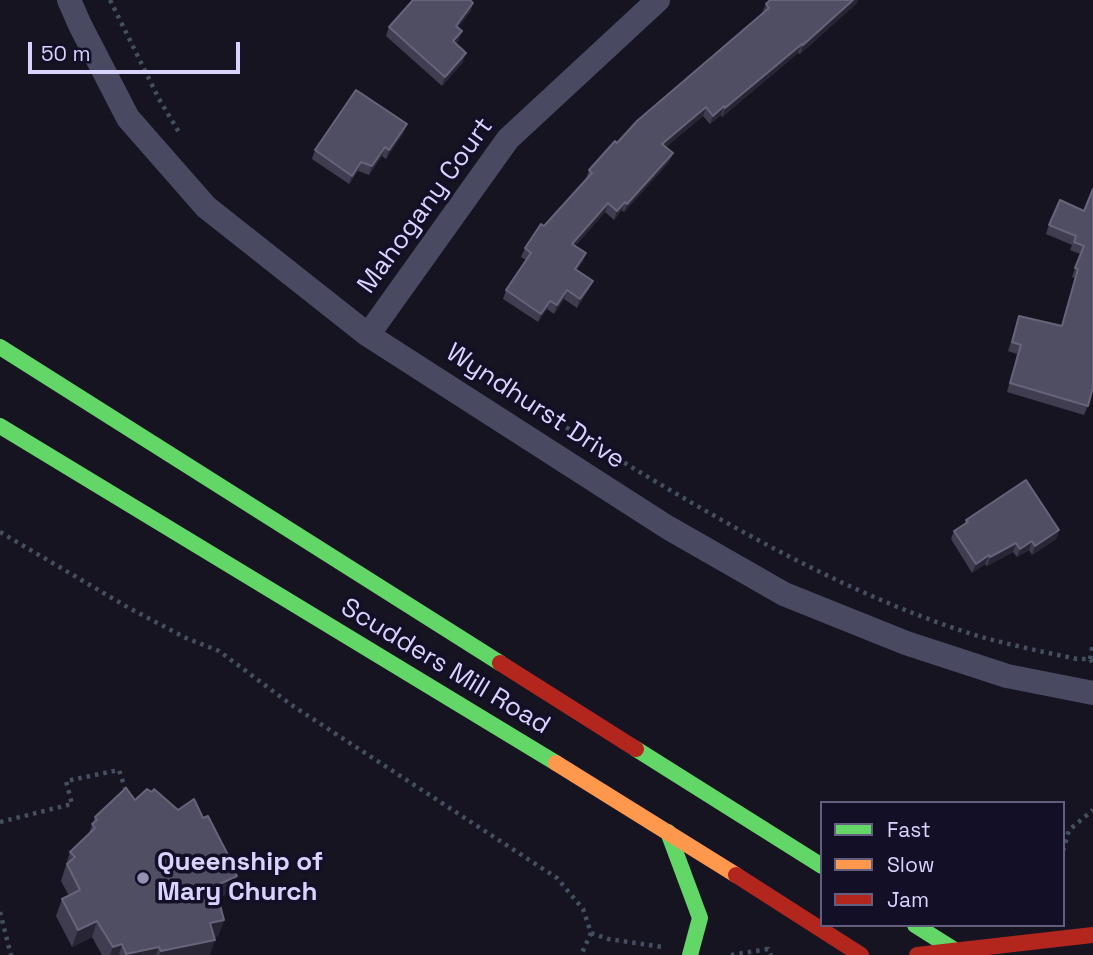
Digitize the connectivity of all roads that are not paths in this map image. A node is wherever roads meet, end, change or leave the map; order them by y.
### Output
1 (69, 0) edge
2 (658, 0) edge
3 (369, 335) junction
4 (0, 347) edge
5 (0, 426) edge
6 (1093, 693) edge
7 (668, 832) junction
8 (820, 865) edge
9 (918, 927) edge
10 (1093, 935) edge
11 (682, 952) edge
12 (958, 953) edge
13 (861, 955) edge
14 (917, 955) edge

1 - 3 street, Wyndhurst Drive
2 - 3 street, Mahogany Court
3 - 6 street, Wyndhurst Drive
4 - 8 main road, Scudders Mill Road
5 - 7 main road, Scudders Mill Road
7 - 11 main road
7 - 13 main road, Scudders Mill Road
9 - 12 main road
10 - 12 main road
12 - 14 main road

